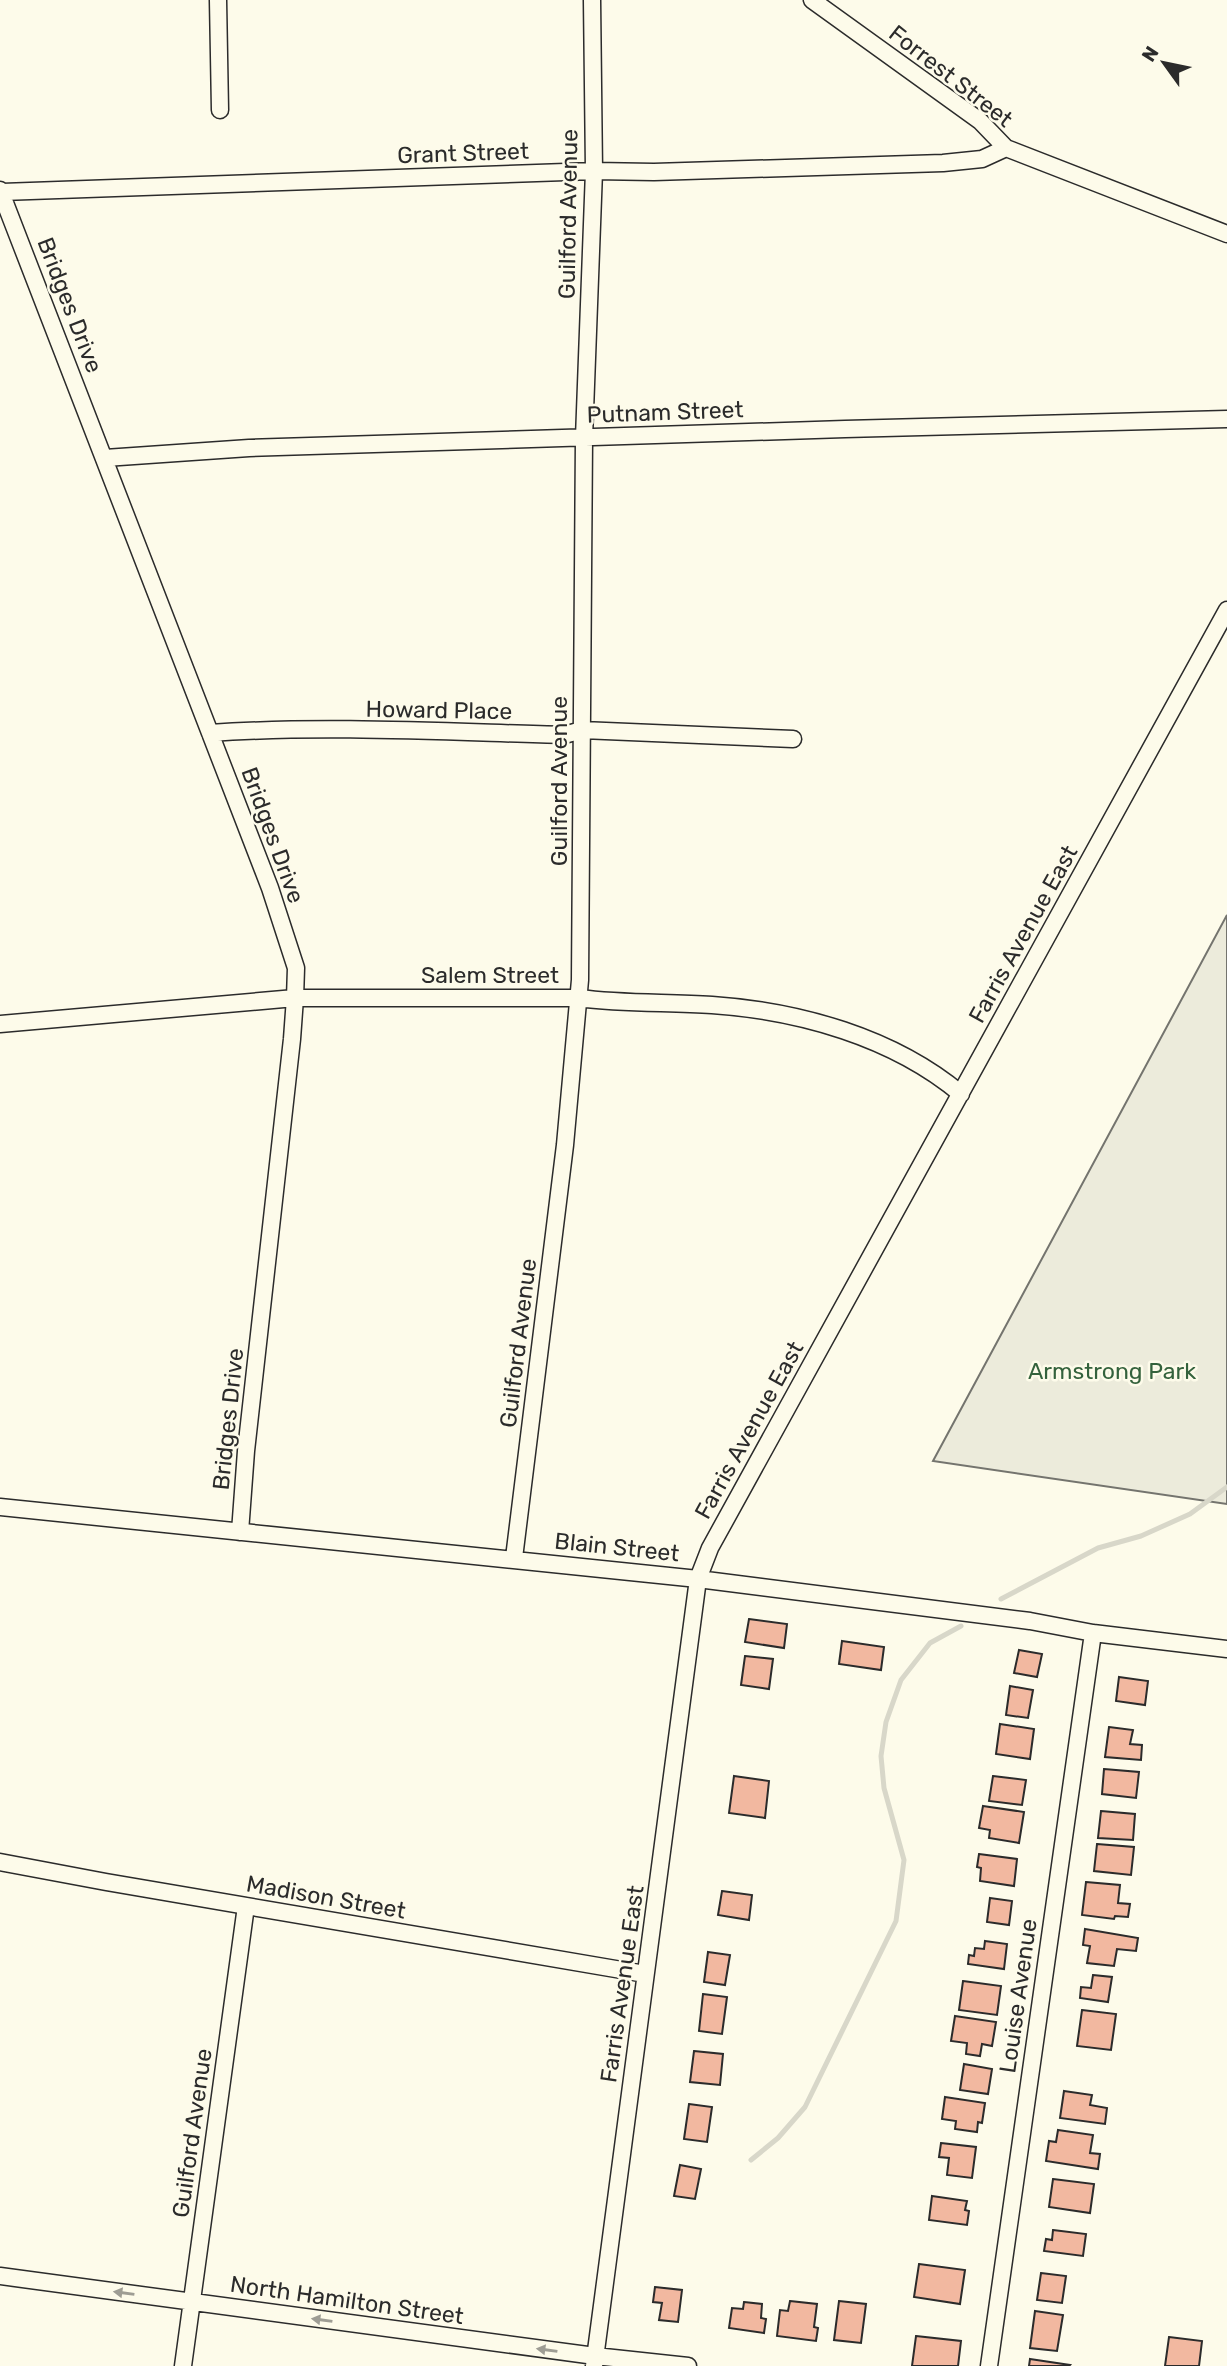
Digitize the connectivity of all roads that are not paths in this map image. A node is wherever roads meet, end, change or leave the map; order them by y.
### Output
1 (218, 0) edge
2 (592, 0) edge
3 (812, 0) edge
4 (220, 110) dead end
5 (1006, 148) junction
6 (594, 171) junction
7 (1, 191) edge
8 (1227, 234) edge
9 (1227, 419) edge
10 (584, 438) junction
11 (105, 458) junction
12 (1227, 610) edge
13 (582, 730) junction
14 (210, 733) junction
15 (793, 739) dead end
16 (295, 998) junction
17 (579, 998) junction
18 (0, 1024) edge
19 (961, 1094) junction
20 (0, 1507) edge
21 (240, 1532) junction
22 (514, 1558) junction
23 (698, 1579) junction
24 (1093, 1633) junction
25 (1227, 1649) edge
26 (0, 1862) edge
27 (246, 1906) junction
28 (645, 1974) junction
29 (0, 2276) edge
30 (192, 2302) junction
31 (595, 2361) edge
32 (183, 2366) edge
33 (688, 2366) edge
34 (989, 2366) edge

1 - 4 street
2 - 6 street, Guilford Avenue
3 - 5 street, Forrest Street
5 - 6 street, Grant Street
5 - 8 street, Forrest Street
6 - 7 street, Grant Street
6 - 10 street, Guilford Avenue
7 - 11 street, Bridges Drive
9 - 10 street, Putnam Street
10 - 11 street, Putnam Street
10 - 13 street, Guilford Avenue
11 - 14 street, Bridges Drive
12 - 19 street, Farris Avenue East
13 - 14 street, Howard Place
13 - 15 street, Howard Place
13 - 17 street, Guilford Avenue
14 - 16 street, Bridges Drive
16 - 17 street, Salem Street
16 - 18 street, Salem Street
16 - 21 street, Bridges Drive
17 - 19 street, Salem Street
17 - 22 street, Guilford Avenue
19 - 23 street, Farris Avenue East
20 - 21 street, Blain Street
21 - 22 street, Blain Street
22 - 23 street, Blain Street
23 - 24 street, Blain Street
23 - 28 street, Farris Avenue East
24 - 25 street, Blain Street
24 - 34 street, Louise Avenue
26 - 27 street, Madison Street
27 - 28 street, Madison Street
27 - 30 street, Guilford Avenue
28 - 31 street, Farris Avenue East
30 -> 29 street, North Hamilton Street
31 -> 30 street, North Hamilton Street
30 - 32 street, Guilford Avenue
31 - 33 street, North Hamilton Street

